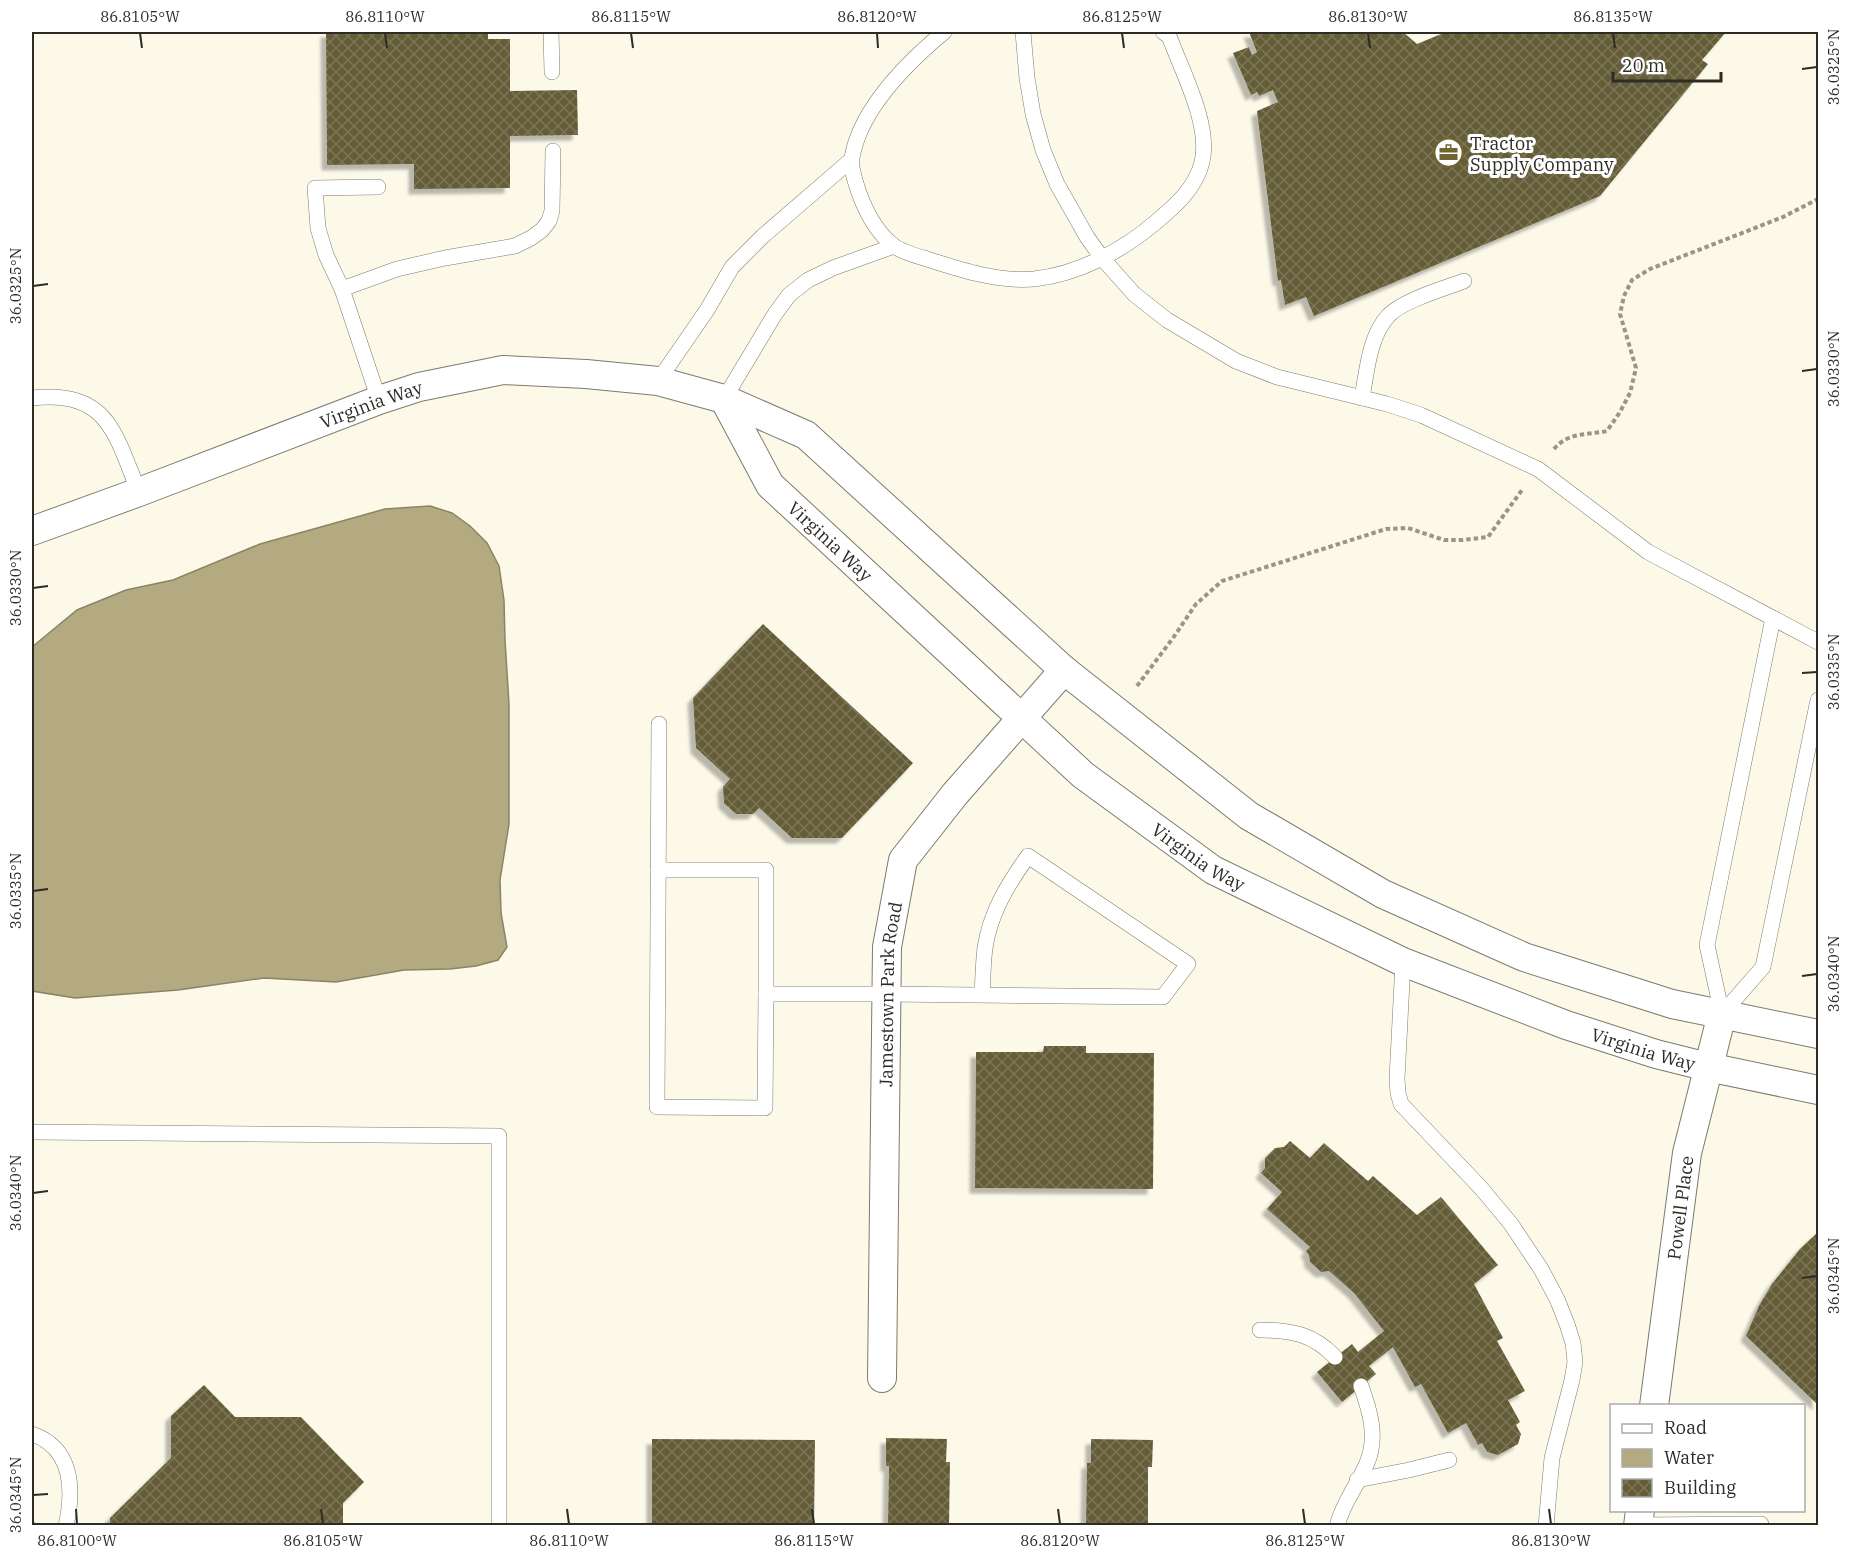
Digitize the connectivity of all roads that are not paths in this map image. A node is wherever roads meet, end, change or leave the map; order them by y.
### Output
1 (551, 32) edge
2 (944, 32) edge
3 (1023, 32) edge
4 (1163, 32) edge
5 (552, 72) dead end
6 (553, 151) dead end
7 (851, 160) junction
8 (378, 187) dead end
9 (894, 246) junction
10 (1102, 258) junction
11 (1464, 281) dead end
12 (342, 289) junction
13 (658, 381) junction
14 (32, 398) edge
15 (1362, 398) junction
16 (724, 399) junction
17 (379, 400) junction
18 (139, 492) junction
19 (32, 531) edge
20 (1773, 618) junction
21 (1818, 642) edge
22 (1064, 670) junction
23 (1818, 700) edge
24 (1021, 718) junction
25 (659, 724) dead end
26 (658, 870) junction
27 (1403, 962) junction
28 (766, 994) junction
29 (886, 994) junction
30 (982, 995) junction
31 (1722, 1014) junction
32 (1818, 1034) edge
33 (1708, 1067) junction
34 (1818, 1090) edge
35 (32, 1132) edge
36 (1260, 1330) dead end
37 (1335, 1357) dead end
38 (882, 1378) dead end
39 (1361, 1386) dead end
40 (1654, 1404) edge
41 (32, 1434) edge
42 (1449, 1460) dead end
43 (1357, 1480) junction
44 (1761, 1524) dead end
45 (1638, 1525) edge
46 (66, 1526) edge
47 (499, 1526) edge
48 (1337, 1526) edge
49 (1546, 1526) edge

1 - 5 lane
2 - 7 lane
3 - 10 lane
4 - 10 lane
6 - 12 lane
7 - 9 lane
7 - 13 lane
8 - 12 lane
9 - 10 lane
9 - 16 lane
10 - 15 lane
11 - 15 lane
12 - 17 lane
13 - 16 street, Virginia Way
13 - 17 street, Virginia Way
14 - 18 lane
15 - 20 lane
16 - 22 street, Virginia Way
16 - 24 street, Virginia Way
17 - 18 street, Virginia Way
18 - 19 street, Virginia Way
20 - 21 lane
20 - 31 lane
22 - 24 street, Jamestown Park Road
22 - 31 street, Virginia Way
23 - 31 lane
24 - 27 street, Virginia Way
24 - 29 street, Jamestown Park Road
25 - 26 lane
26 - 28 lane
26 - 28 lane
27 - 33 street, Virginia Way
27 - 49 lane
28 - 29 lane
29 - 30 lane
29 - 38 street, Jamestown Park Road
30 - 30 lane
31 - 32 street, Virginia Way
31 - 33 street, Powell Place
33 - 34 street, Virginia Way
33 - 40 street, Powell Place
35 - 47 lane
36 - 37 lane
39 - 43 lane
41 - 46 lane
42 - 43 lane
43 - 48 lane
44 - 45 lane

